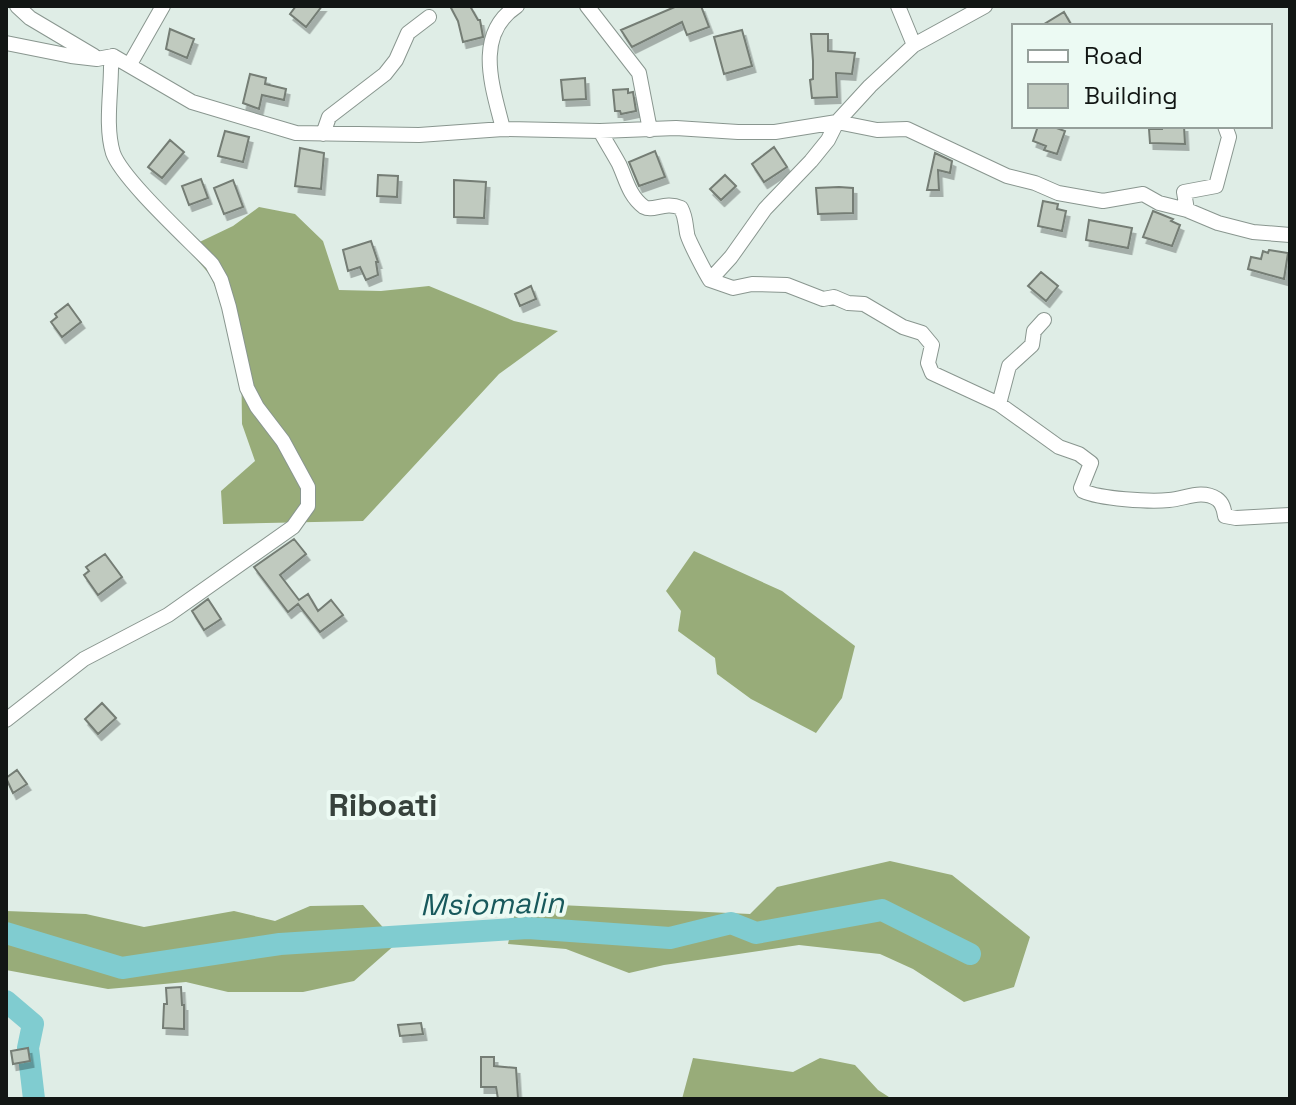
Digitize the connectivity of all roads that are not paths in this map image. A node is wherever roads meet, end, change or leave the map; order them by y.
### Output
1 (17, 6) edge
2 (163, 6) edge
3 (517, 6) edge
4 (587, 6) edge
5 (898, 6) edge
6 (985, 6) edge
7 (429, 17) dead end
8 (6, 43) edge
9 (914, 45) junction
10 (113, 56) junction
11 (97, 59) junction
12 (130, 64) junction
13 (837, 122) junction
14 (1226, 128) edge
15 (503, 129) junction
16 (650, 130) junction
17 (600, 131) junction
18 (323, 134) junction
19 (1187, 210) junction
20 (1290, 235) edge
21 (710, 280) junction
22 (1044, 320) dead end
23 (999, 404) junction
24 (1290, 515) edge
25 (6, 720) edge

1 - 11 street
2 - 12 street
3 - 15 street
4 - 16 street
5 - 9 street
6 - 9 street
7 - 18 street
8 - 11 street
9 - 13 street
10 - 11 street
10 - 12 street
10 - 25 street
12 - 18 street
13 - 16 street
13 - 19 street
13 - 21 street
14 - 19 street
15 - 17 street
15 - 18 street
16 - 17 street
17 - 21 street
19 - 20 street
21 - 23 street
22 - 23 street
23 - 24 street

